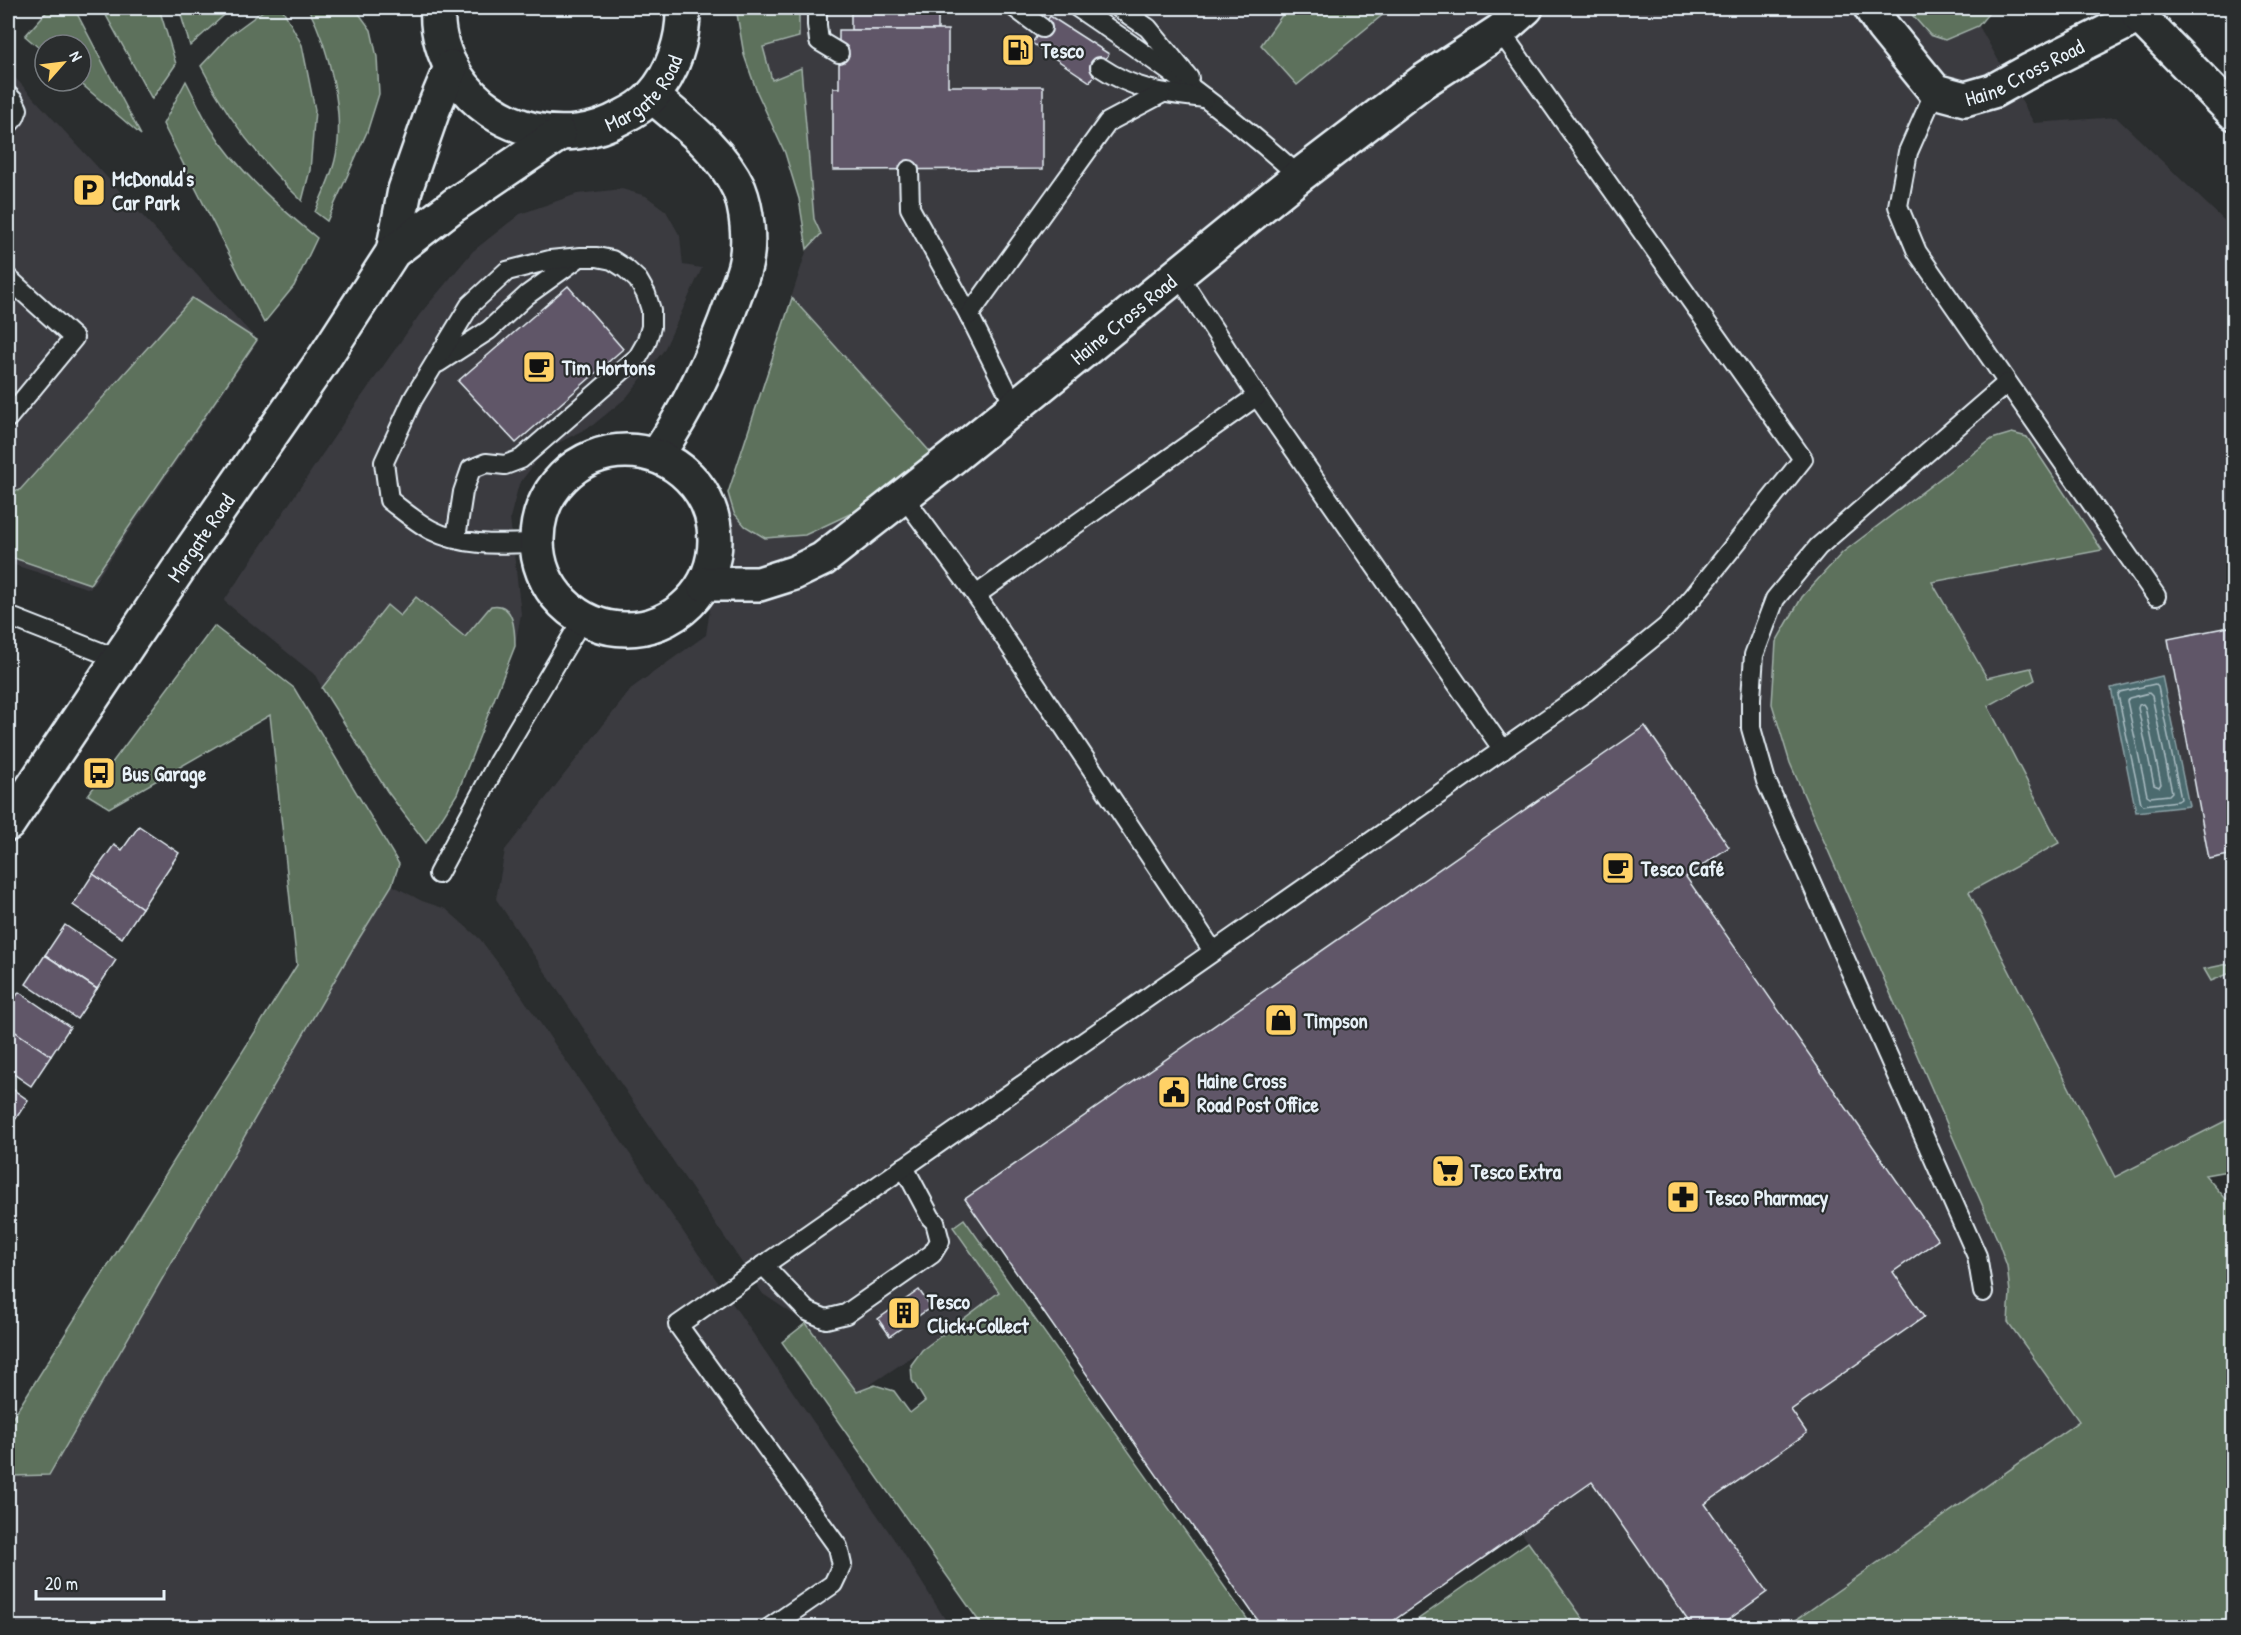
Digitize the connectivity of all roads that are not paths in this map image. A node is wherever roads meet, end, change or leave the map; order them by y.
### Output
1 (683, 8) edge
2 (817, 8) edge
3 (1015, 8) edge
4 (1078, 8) edge
5 (1119, 8) edge
6 (1526, 8) edge
7 (1871, 8) edge
8 (435, 11) edge
9 (2138, 12) edge
10 (1042, 28) dead end
11 (1500, 31) junction
12 (839, 52) dead end
13 (451, 67) junction
14 (1100, 67) dead end
15 (1935, 91) junction
16 (1161, 94) junction
17 (8, 95) edge
18 (652, 96) junction
19 (1206, 99) junction
20 (2234, 113) edge
21 (8, 125) edge
22 (559, 134) junction
23 (909, 170) dead end
24 (1299, 176) junction
25 (393, 252) junction
26 (581, 257) junction
27 (1177, 273) junction
28 (8, 278) edge
29 (969, 315) junction
30 (434, 365) junction
31 (2007, 383) junction
32 (1257, 396) junction
33 (1014, 407) junction
34 (8, 418) edge
35 (657, 456) junction
36 (903, 495) junction
37 (456, 538) junction
38 (537, 543) junction
39 (704, 584) junction
40 (976, 595) junction
41 (2156, 596) dead end
42 (8, 616) edge
43 (583, 618) junction
44 (118, 659) junction
45 (1503, 750) junction
46 (8, 824) edge
47 (438, 874) dead end
48 (1213, 951) junction
49 (904, 1167) junction
50 (763, 1265) junction
51 (1983, 1292) dead end
52 (769, 1628) edge

1 - 18 street, Margate Road
2 - 12 lane
3 - 10 lane
4 - 19 lane
5 - 19 lane
6 - 11 street, Haine Cross Road
7 - 15 street, Haine Cross Road
8 - 13 street, Margate Road
9 - 15 street, Haine Cross Road
9 - 20 street
11 - 24 street, Haine Cross Road
11 - 45 lane
13 - 22 street, Margate Road
13 - 25 street, Margate Road
14 - 16 lane
15 - 31 lane
16 - 19 lane
16 - 29 lane
17 - 21 lane
18 - 22 street, Margate Road
18 - 35 street
19 - 24 lane
22 - 25 street, Margate Road
23 - 29 lane
24 - 27 street, Haine Cross Road
25 - 44 street, Margate Road
26 - 30 lane
26 - 30 lane
26 - 37 lane
27 - 32 lane
27 - 33 street, Haine Cross Road
28 - 34 lane
29 - 33 lane
30 - 37 lane
31 - 41 lane
31 - 51 lane
32 - 40 lane
32 - 45 lane
33 - 36 street, Haine Cross Road
35 - 38 street
35 - 39 street
36 - 39 street, Haine Cross Road
36 - 40 lane
37 - 38 lane
38 - 43 street
39 - 43 street
40 - 48 lane
42 - 44 lane
43 - 47 lane
44 - 46 street, Margate Road
45 - 48 lane
48 - 49 lane
49 - 50 lane
49 - 50 lane
50 - 52 lane

